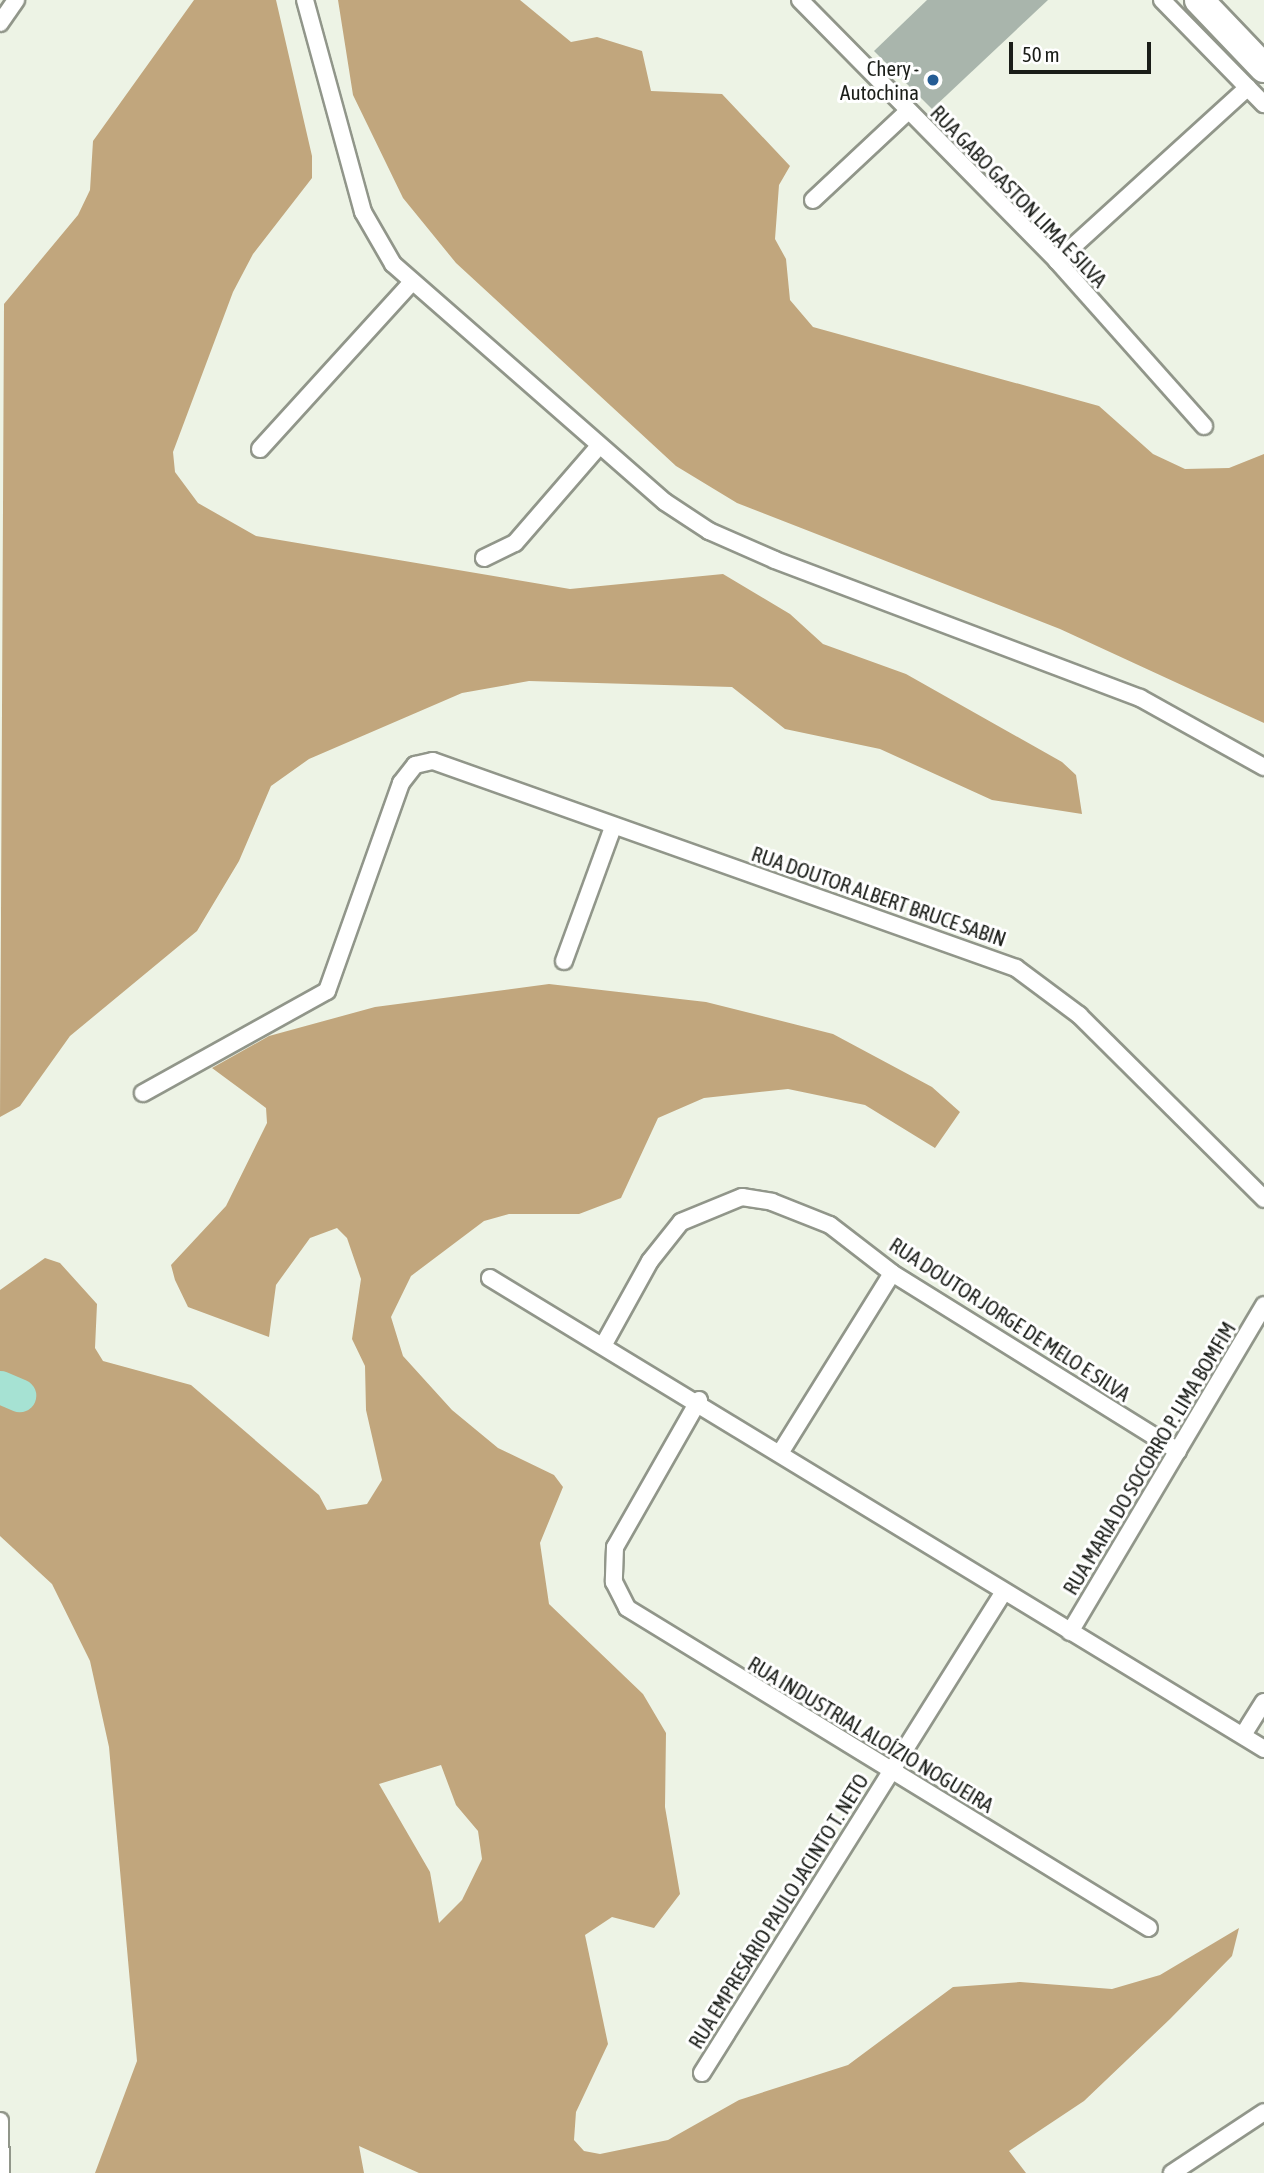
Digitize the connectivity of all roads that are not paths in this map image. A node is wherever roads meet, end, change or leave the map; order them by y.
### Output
1 (16, 0) edge
2 (305, 0) edge
3 (800, 0) edge
4 (1162, 0) edge
5 (1199, 0) edge
6 (0, 23) edge
7 (1256, 78) edge
8 (1264, 104) edge
9 (907, 112) junction
10 (813, 200) dead end
11 (1057, 261) junction
12 (411, 283) junction
13 (1204, 426) dead end
14 (599, 446) junction
15 (260, 449) dead end
16 (484, 558) dead end
17 (1264, 767) edge
18 (613, 827) junction
19 (564, 961) dead end
20 (143, 1093) dead end
21 (1264, 1199) edge
22 (892, 1273) junction
23 (490, 1278) dead end
24 (1264, 1305) edge
25 (604, 1344) junction
26 (699, 1400) junction
27 (782, 1450) junction
28 (1178, 1451) junction
29 (1003, 1593) junction
30 (1070, 1632) junction
31 (1264, 1702) edge
32 (1243, 1735) junction
33 (1264, 1748) edge
34 (890, 1771) junction
35 (1149, 1928) dead end
36 (702, 2074) dead end
37 (1264, 2112) edge
38 (0, 2121) edge
39 (2, 2144) edge
40 (1, 2173) edge
41 (1172, 2173) edge

1 - 6 street
2 - 12 street
3 - 9 street, RUA GABO GASTON LIMA E SILVA
4 - 7 street
5 - 7 highway
7 - 8 street
7 - 11 street
9 - 10 street
9 - 11 street, RUA GABO GASTON LIMA E SILVA
11 - 13 street, RUA GABO GASTON LIMA E SILVA
12 - 14 street
12 - 15 street
14 - 16 street
14 - 17 street
18 - 19 street
18 - 20 street, RUA DOUTOR ALBERT BRUCE SABIN
18 - 21 street, RUA DOUTOR ALBERT BRUCE SABIN
22 - 25 street, RUA DOUTOR JORGE DE MELO E SILVA
22 - 27 street
22 - 28 street, RUA DOUTOR JORGE DE MELO E SILVA
23 - 25 street
24 - 28 street, RUA MARIA DO SOCORRO P. LIMA BOMFIM
25 - 26 street
26 - 27 street
26 - 34 street, RUA INDUSTRIAL ALOÍZIO NOGUEIRA
27 - 29 street
28 - 30 street, RUA MARIA DO SOCORRO P. LIMA BOMFIM
29 - 30 street
29 - 34 street, RUA EMPRESÁRIO PAULO JACINTO T. NETO
30 - 32 street
31 - 32 street
32 - 33 street
34 - 35 street, RUA INDUSTRIAL ALOÍZIO NOGUEIRA
34 - 36 street, RUA EMPRESÁRIO PAULO JACINTO T. NETO
37 - 41 street
38 - 39 street
39 - 40 street

